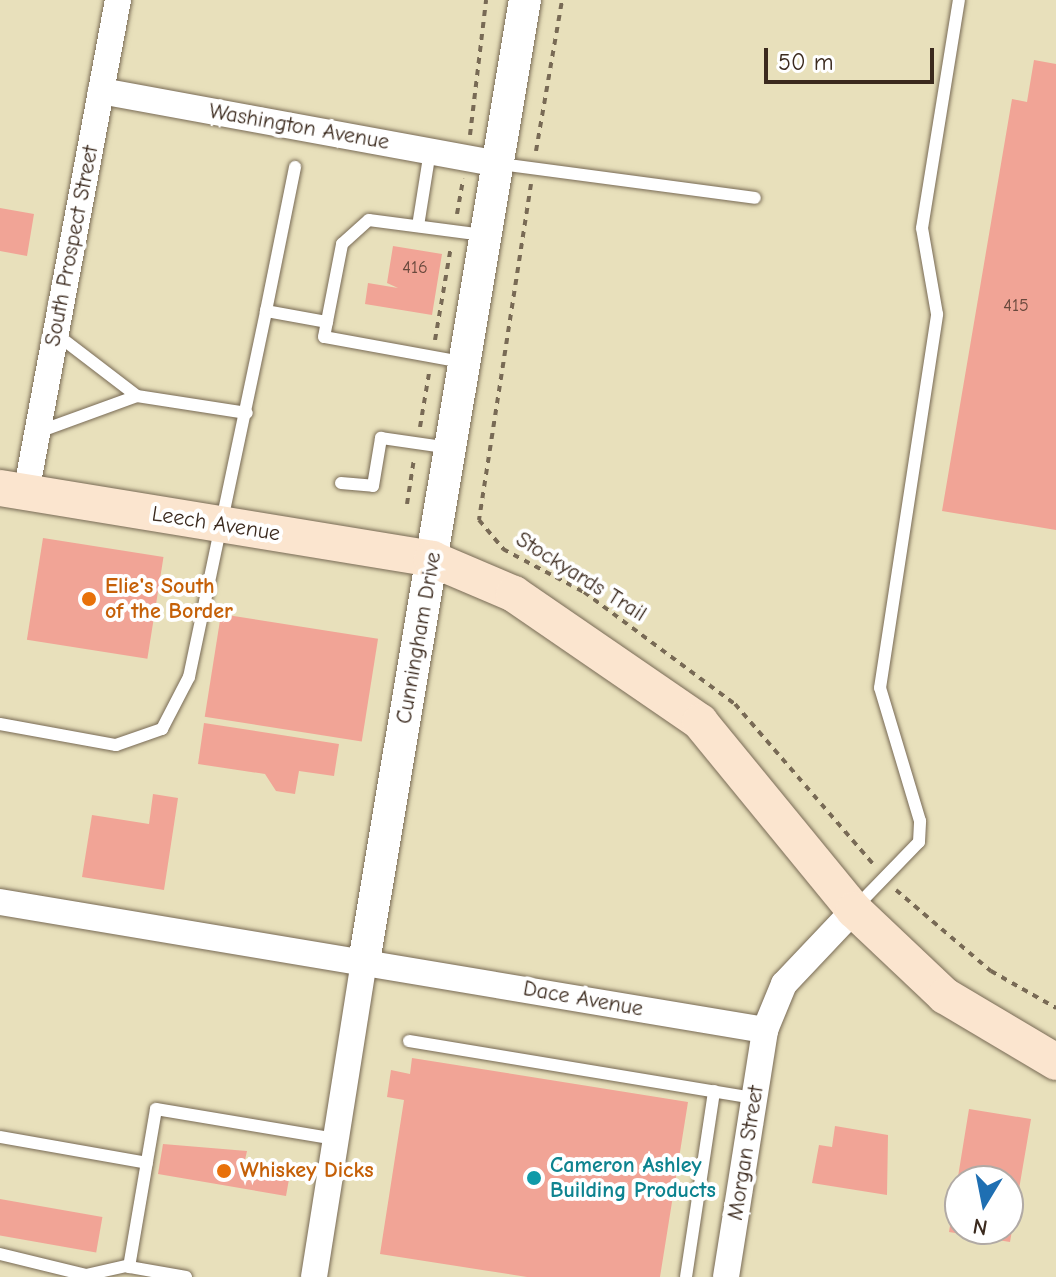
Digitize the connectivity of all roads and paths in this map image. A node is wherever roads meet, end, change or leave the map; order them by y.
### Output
1 (118, 0) edge
2 (486, 0) edge
3 (525, 0) edge
4 (562, 0) edge
5 (959, 0) edge
6 (101, 91) junction
7 (430, 151) junction
8 (466, 158) junction
9 (498, 164) junction
10 (295, 167) dead end
11 (534, 168) junction
12 (755, 198) dead end
13 (418, 226) junction
14 (454, 231) junction
15 (486, 236) junction
16 (266, 311) junction
17 (327, 322) junction
18 (56, 334) junction
19 (432, 356) junction
20 (465, 362) junction
21 (137, 396) junction
22 (247, 413) junction
23 (38, 432) junction
24 (417, 444) junction
25 (450, 448) junction
26 (341, 483) dead end
27 (13, 490) edge
28 (407, 504) dead end
29 (224, 526) junction
30 (432, 559) junction
31 (0, 724) edge
32 (886, 879) junction
33 (0, 902) edge
34 (854, 910) junction
35 (364, 962) junction
36 (1056, 1008) edge
37 (765, 1030) junction
38 (409, 1041) dead end
39 (1056, 1062) edge
40 (714, 1091) junction
41 (754, 1098) junction
42 (0, 1137) edge
43 (336, 1139) junction
44 (147, 1163) junction
45 (0, 1254) edge
46 (130, 1265) junction
47 (186, 1277) edge
48 (314, 1277) edge
49 (686, 1277) edge
50 (726, 1277) edge

1 - 6 street, South Prospect Street
2 - 8 path
3 - 9 street, Cunningham Drive
4 - 11 path, Stockyards Trail
5 - 32 lane
6 - 7 street, Washington Avenue
6 - 18 street, South Prospect Street
7 - 8 street, Washington Avenue
7 - 13 lane
8 - 9 street, Washington Avenue
8 - 14 path
9 - 11 lane
9 - 15 street, Cunningham Drive
10 - 16 lane
11 - 12 lane
11 - 32 path, Stockyards Trail
13 - 14 lane
13 - 17 lane
14 - 15 lane
14 - 19 path
15 - 20 street, Cunningham Drive
16 - 17 lane
16 - 22 lane
17 - 19 lane
18 - 21 lane
18 - 23 street, South Prospect Street
19 - 20 lane
19 - 24 path
20 - 25 street, Cunningham Drive
21 - 22 lane
21 - 23 lane
22 - 29 lane
23 - 27 street, South Prospect Street
24 - 25 lane
24 - 26 lane
24 - 28 path
25 - 30 street, Cunningham Drive
27 - 29 main road, Leech Avenue
29 - 30 main road, Leech Avenue
29 - 31 lane
30 - 34 main road, Leech Avenue
30 - 35 street, Cunningham Drive
32 - 34 lane
32 - 36 path, Stockyards Trail
33 - 35 street, Dace Avenue
34 - 37 street
34 - 39 main road
35 - 37 street, Dace Avenue
35 - 43 street, Cunningham Drive
37 - 41 street, Morgan Street
38 - 40 lane
40 - 41 lane
40 - 49 lane
41 - 50 street, Morgan Street
42 - 44 lane
43 - 44 lane
43 - 48 street, Cunningham Drive
44 - 46 lane
45 - 46 lane
46 - 47 lane

